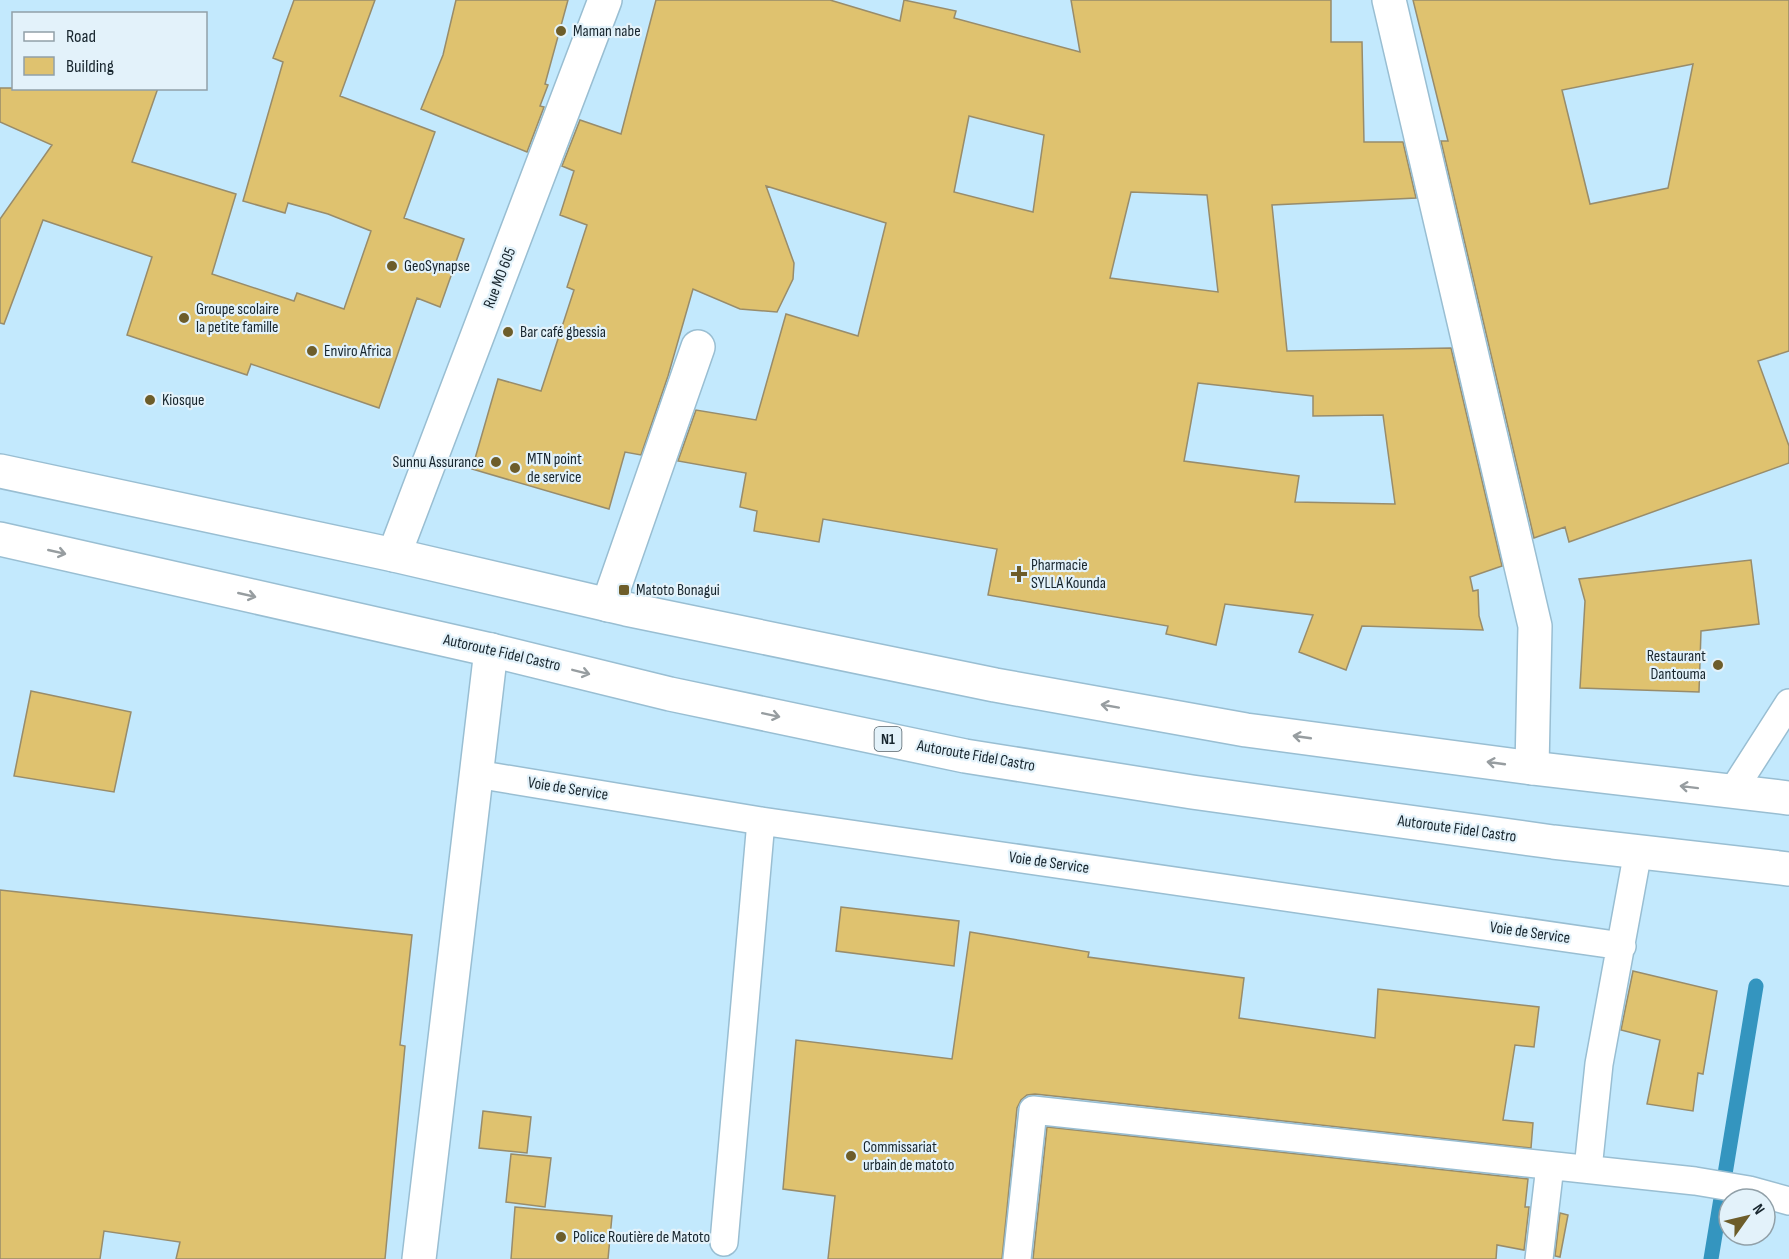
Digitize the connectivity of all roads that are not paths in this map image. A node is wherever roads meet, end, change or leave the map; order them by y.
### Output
1 (605, 0) edge
2 (1389, 0) edge
3 (698, 347) dead end
4 (0, 471) edge
5 (0, 539) edge
6 (394, 555) junction
7 (608, 605) junction
8 (490, 650) junction
9 (1789, 703) edge
10 (1532, 768) junction
11 (476, 774) junction
12 (1732, 792) junction
13 (1789, 798) edge
14 (761, 820) junction
15 (1638, 850) junction
16 (1789, 869) edge
17 (1622, 946) junction
18 (1550, 1166) junction
19 (1588, 1169) junction
20 (1789, 1201) edge
21 (724, 1242) dead end
22 (419, 1259) edge
23 (1017, 1259) edge
24 (1539, 1259) edge

1 - 6 main road, Rue MO 605
2 - 10 main road
3 - 7 main road
4 - 6 main road
5 -> 8 main road, Autoroute Fidel Castro / N1
6 - 7 main road
10 -> 7 main road
8 - 11 main road
8 -> 15 main road, Autoroute Fidel Castro / N1
9 - 12 lane
12 -> 10 main road
11 - 14 lane, Voie de Service
11 - 22 main road
12 - 13 main road
14 - 17 lane, Voie de Service
14 - 21 lane
15 - 16 main road, Autoroute Fidel Castro / N1
15 - 17 lane
17 - 19 lane
18 - 19 lane
18 - 23 lane
18 - 24 lane
19 - 20 lane

